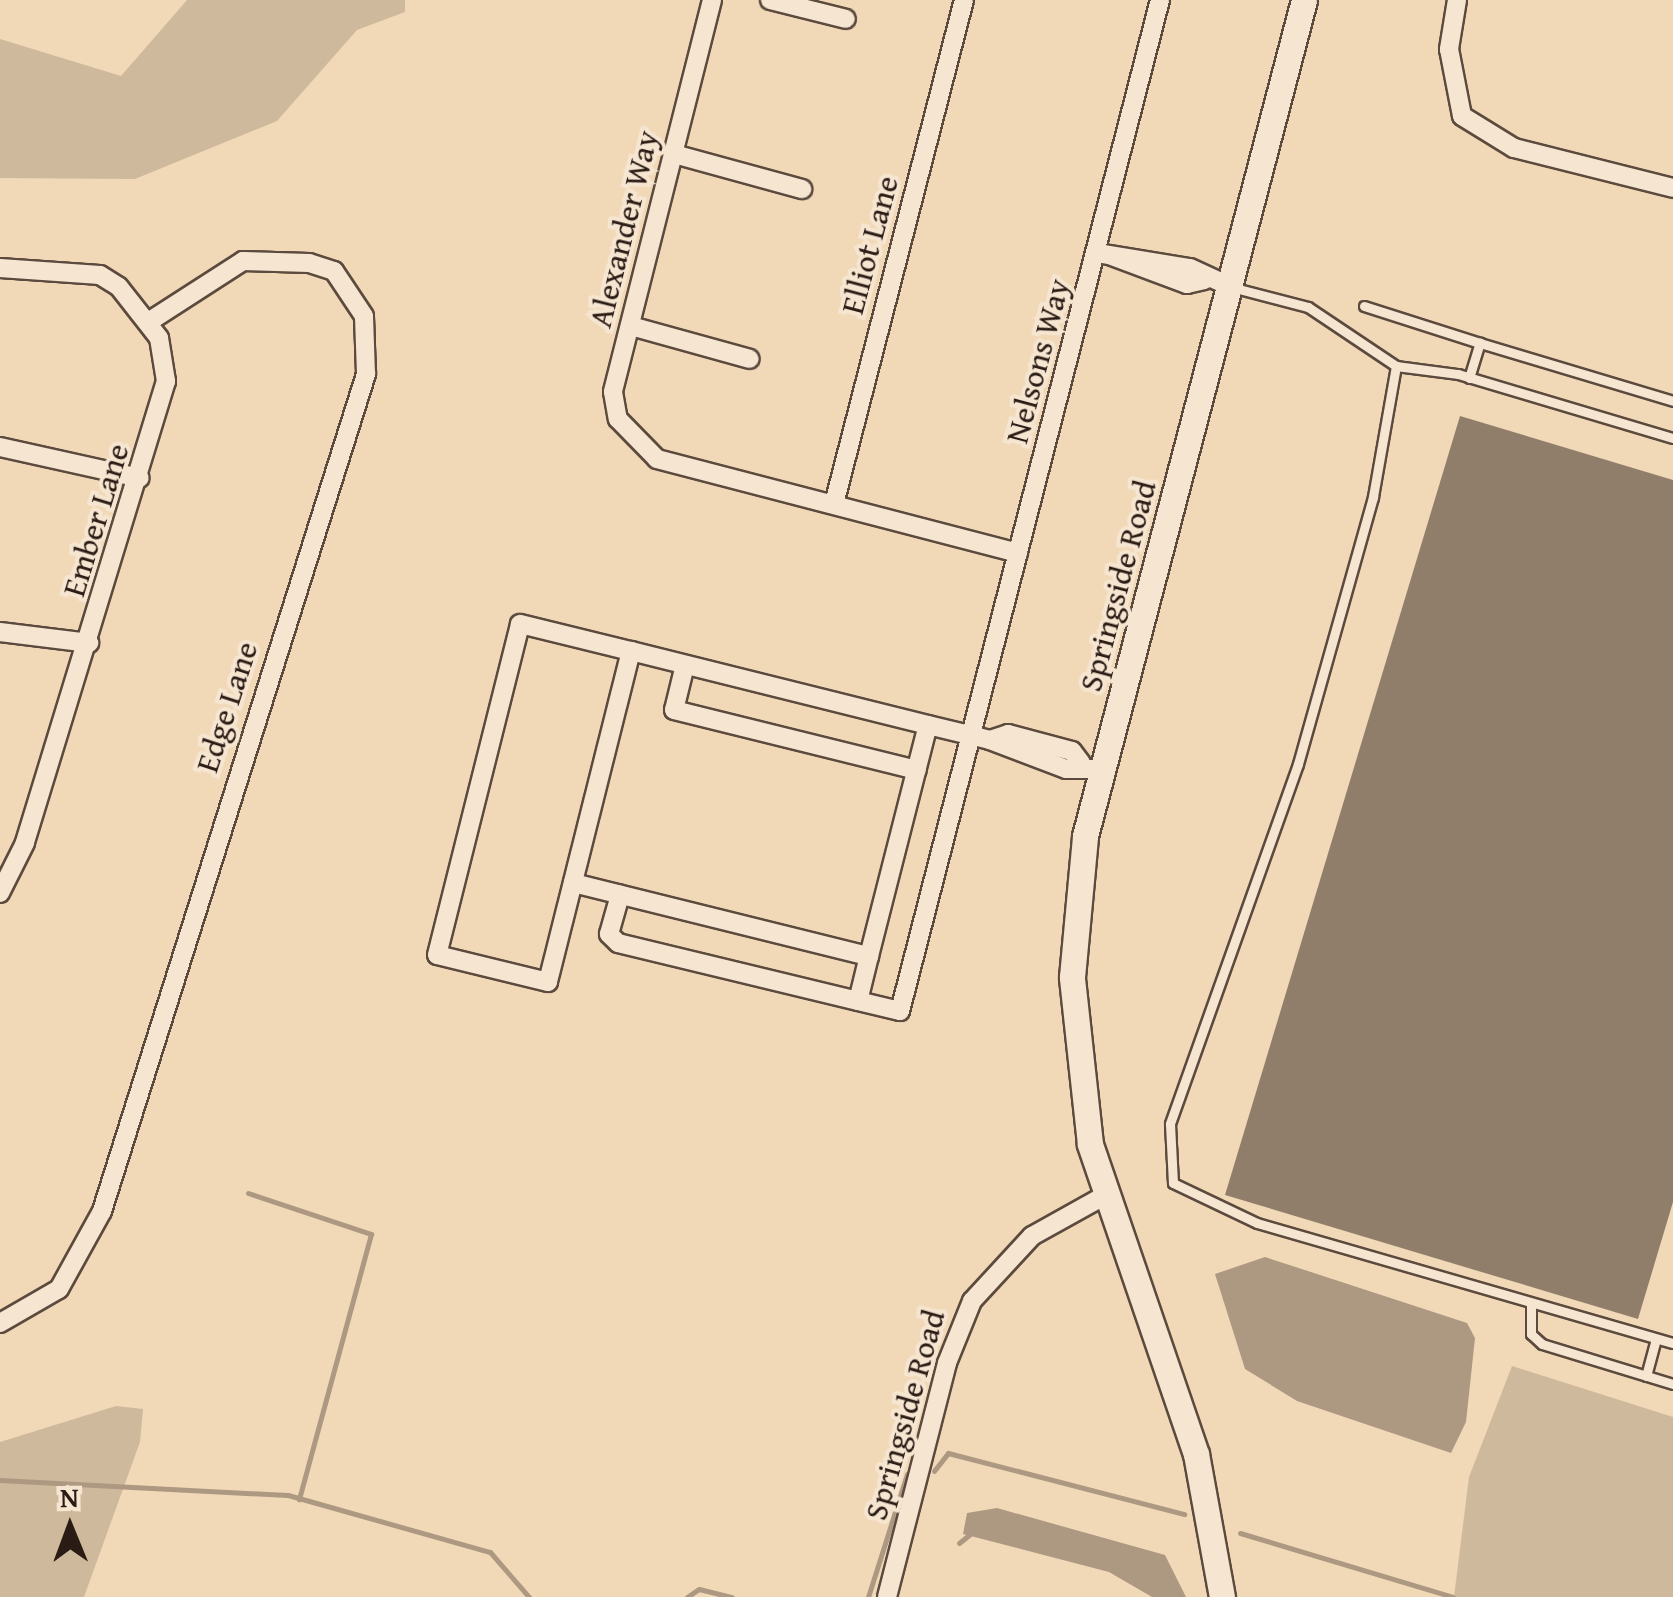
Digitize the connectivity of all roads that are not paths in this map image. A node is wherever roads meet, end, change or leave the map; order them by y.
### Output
1 (712, 0) edge
2 (770, 0) edge
3 (964, 0) edge
4 (1160, 0) edge
5 (1304, 0) edge
6 (1457, 0) edge
7 (846, 19) dead end
8 (674, 154) junction
9 (1673, 188) edge
10 (802, 189) dead end
11 (1104, 254) junction
12 (0, 268) edge
13 (1217, 283) junction
14 (1364, 306) dead end
15 (150, 321) junction
16 (631, 326) junction
17 (1480, 343) junction
18 (750, 359) dead end
19 (1396, 366) junction
20 (1470, 378) junction
21 (1673, 401) edge
22 (1673, 438) edge
23 (0, 448) edge
24 (140, 478) junction
25 (834, 504) junction
26 (1018, 553) junction
27 (0, 632) edge
28 (89, 643) junction
29 (631, 651) junction
30 (685, 665) junction
31 (928, 725) junction
32 (980, 738) junction
33 (1092, 766) junction
34 (917, 770) junction
35 (573, 883) junction
36 (0, 893) edge
37 (620, 895) junction
38 (869, 956) junction
39 (858, 1000) junction
40 (1104, 1196) junction
41 (1532, 1305) junction
42 (0, 1323) edge
43 (1654, 1342) junction
44 (1673, 1344) edge
45 (1646, 1376) junction
46 (1673, 1384) edge
47 (888, 1597) edge
48 (1222, 1597) edge

1 - 8 street, Alexander Way
2 - 7 street
3 - 25 street, Elliot Lane
4 - 11 street, Nelsons Way
5 - 13 main road, Springside Road
6 - 9 street
8 - 10 street
8 - 16 street, Alexander Way
11 - 13 street
11 - 26 street, Nelsons Way
12 - 15 street
13 - 19 lane
13 - 33 main road, Springside Road
14 - 17 lane
15 - 24 street, Ember Lane
15 - 42 street, Edge Lane
16 - 18 street
16 - 25 street, Alexander Way
17 - 20 lane
17 - 21 lane
19 - 20 lane
19 - 41 lane
20 - 22 lane
23 - 24 street
24 - 28 street, Ember Lane
25 - 26 street
26 - 32 street, Nelsons Way
27 - 28 street
28 - 36 street, Ember Lane
29 - 30 street
29 - 35 street
29 - 35 street
30 - 31 street
30 - 34 street
31 - 32 street
31 - 34 street
32 - 33 street
32 - 39 street, Nelsons Way
33 - 40 main road, Springside Road
34 - 38 street
35 - 37 street
37 - 38 street
37 - 39 street
38 - 39 street
40 - 47 street, Springside Road
40 - 48 main road, Springside Road
41 - 43 lane
41 - 45 lane
43 - 44 lane
43 - 45 lane
45 - 46 lane

